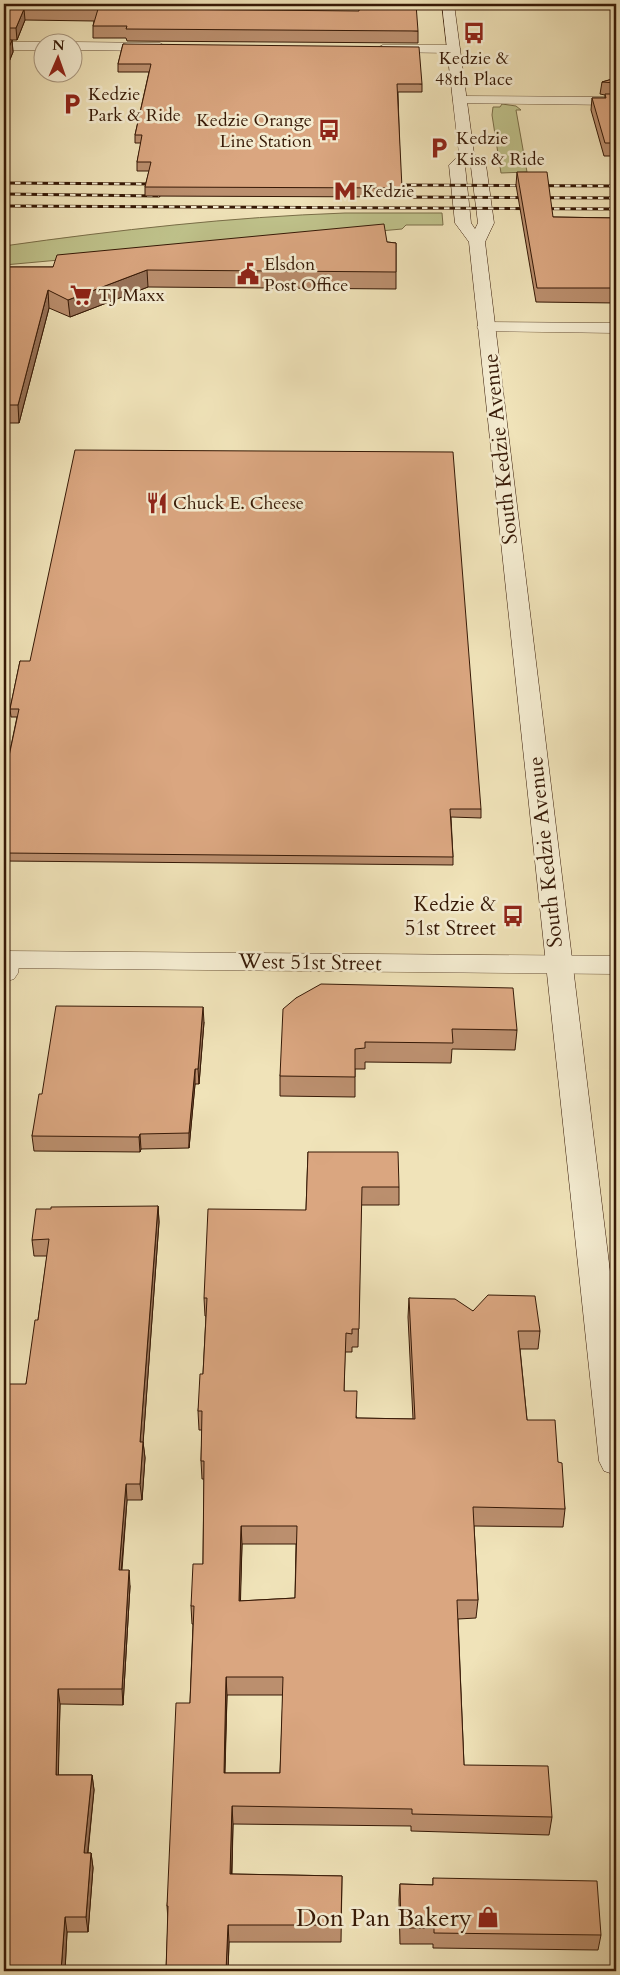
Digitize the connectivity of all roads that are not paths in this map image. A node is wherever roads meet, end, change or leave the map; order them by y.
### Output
1 (448, 4) edge
2 (4, 46) edge
3 (32, 46) edge
4 (82, 46) edge
5 (174, 47) edge
6 (370, 49) edge
7 (454, 49) junction
8 (460, 100) junction
9 (616, 100) edge
10 (467, 156) junction
11 (477, 242) junction
12 (486, 327) junction
13 (616, 328) edge
14 (5, 964) edge
15 (558, 964) junction
16 (616, 965) edge
17 (616, 1461) edge

1 - 7 main road, South Kedzie Avenue
2 - 3 main road
4 - 5 main road
6 - 7 main road
7 - 8 main road, South Kedzie Avenue
8 - 9 main road
8 - 10 main road, South Kedzie Avenue
10 - 11 main road, South Kedzie Avenue
10 - 11 main road, South Kedzie Avenue
11 - 12 main road, South Kedzie Avenue
12 - 13 main road
12 - 15 main road, South Kedzie Avenue
14 - 15 main road, West 51st Street
15 - 16 main road, West 51st Street
15 - 17 main road, South Kedzie Avenue

